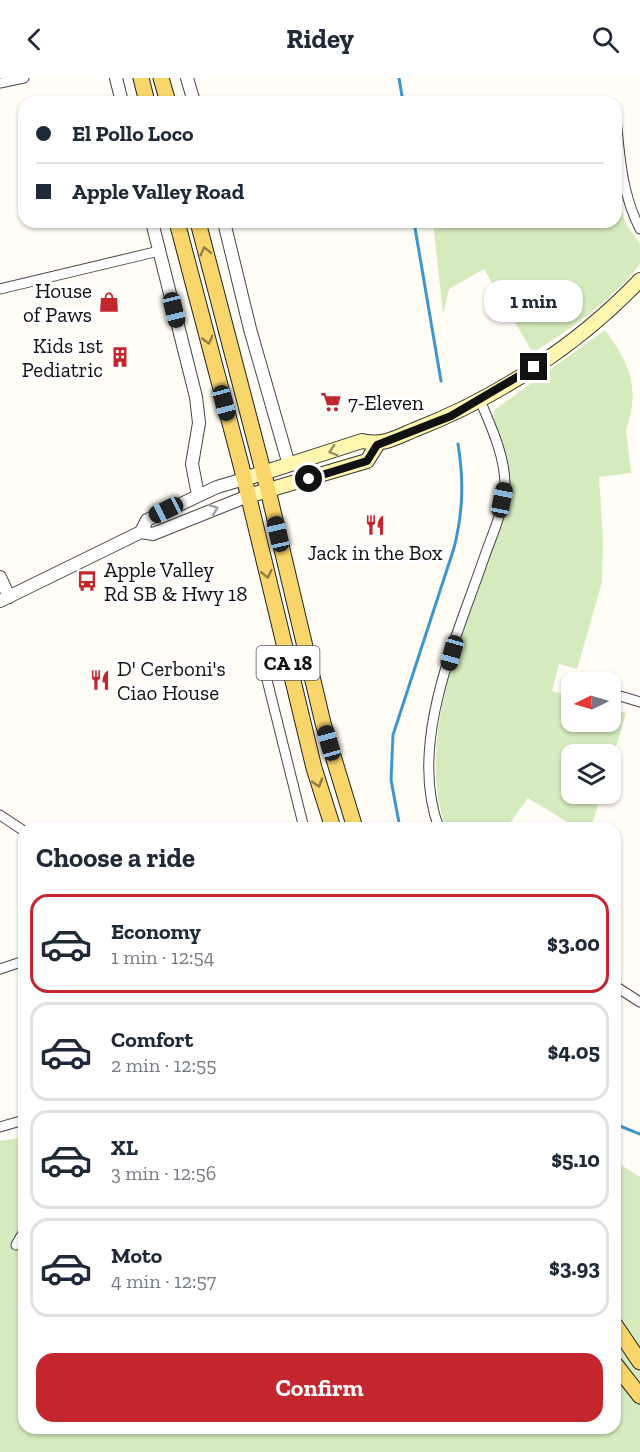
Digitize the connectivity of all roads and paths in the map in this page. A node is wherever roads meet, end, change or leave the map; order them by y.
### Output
1 (24, 78) edge
2 (116, 78) edge
3 (141, 78) edge
4 (161, 78) edge
5 (187, 78) edge
6 (0, 83) edge
7 (120, 96) edge
8 (146, 96) edge
9 (166, 96) edge
10 (192, 96) edge
11 (622, 174) edge
12 (153, 228) edge
13 (179, 228) edge
14 (200, 228) edge
15 (226, 228) edge
16 (640, 229) edge
17 (159, 251) junction
18 (640, 280) edge
19 (0, 289) edge
20 (480, 400) junction
21 (377, 445) junction
22 (289, 465) junction
23 (264, 473) junction
24 (244, 478) junction
25 (268, 490) junction
26 (198, 495) junction
27 (248, 496) junction
28 (141, 532) junction
29 (0, 577) edge
30 (4, 599) edge
31 (264, 668) dead end
32 (621, 696) edge
33 (640, 702) edge
34 (0, 815) edge
35 (302, 822) edge
36 (331, 822) edge
37 (353, 822) edge
38 (438, 822) edge
39 (18, 827) edge
40 (18, 963) edge
41 (0, 969) edge
42 (621, 990) edge
43 (640, 1002) edge
44 (18, 1122) edge
45 (0, 1127) edge
46 (18, 1242) edge
47 (16, 1245) dead end
48 (621, 1334) edge
49 (640, 1362) edge
50 (621, 1372) edge
51 (640, 1396) edge

1 - 6 street
2 - 7 street
3 - 8 main road
4 - 9 main road
5 - 10 street
11 - 16 street
12 - 17 street
13 -> 24 main road, CA 18
23 -> 14 main road, CA 18
15 - 22 street
17 - 19 street
17 - 26 street
18 - 20 main road
20 - 21 main road
20 - 38 street
21 -> 22 main road
21 - 25 main road
22 - 23 main road
23 - 24 main road
23 - 25 main road, CA 18
24 - 26 street
24 - 27 main road, CA 18
25 - 27 main road
25 - 37 main road, CA 18
26 - 28 street
28 -> 27 street
27 -> 36 main road, CA 18
28 - 30 street
29 - 30 street
31 - 35 street
32 - 33 street
34 - 39 street
40 - 41 street
42 - 43 street
44 - 45 street
46 - 47 street
48 - 49 main road
50 - 51 main road

